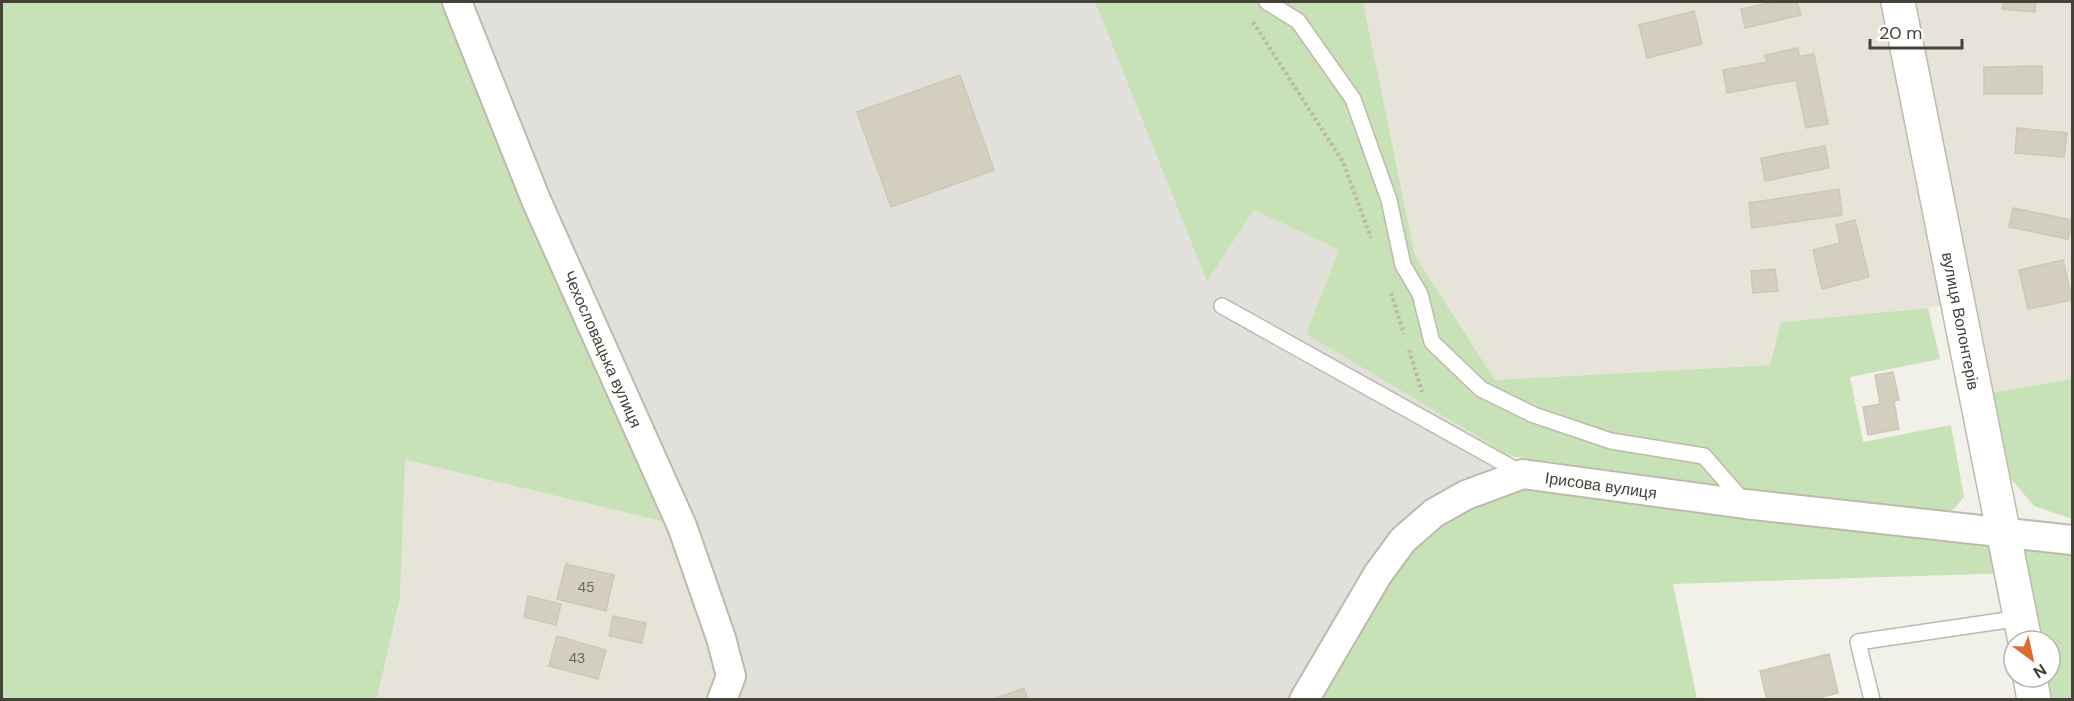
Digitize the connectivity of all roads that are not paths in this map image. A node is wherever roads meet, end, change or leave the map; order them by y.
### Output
1 (457, 2) edge
2 (1266, 2) edge
3 (1899, 2) edge
4 (1222, 306) dead end
5 (1523, 474) junction
6 (1745, 504) junction
7 (2002, 532) junction
8 (2073, 540) edge
9 (2023, 629) edge
10 (2002, 631) edge
11 (722, 699) edge
12 (1304, 699) edge
13 (1872, 699) edge

1 - 11 street, Чехословацька вулиця
2 - 6 lane
3 - 7 street, вулиця Волонтерів
4 - 5 lane
5 - 6 street, Ірисова вулиця
5 - 12 street, Ірисова вулиця
6 - 7 street, Ірисова вулиця
7 - 8 street, Ірисова вулиця
7 - 9 street, вулиця Волонтерів
10 - 13 lane

